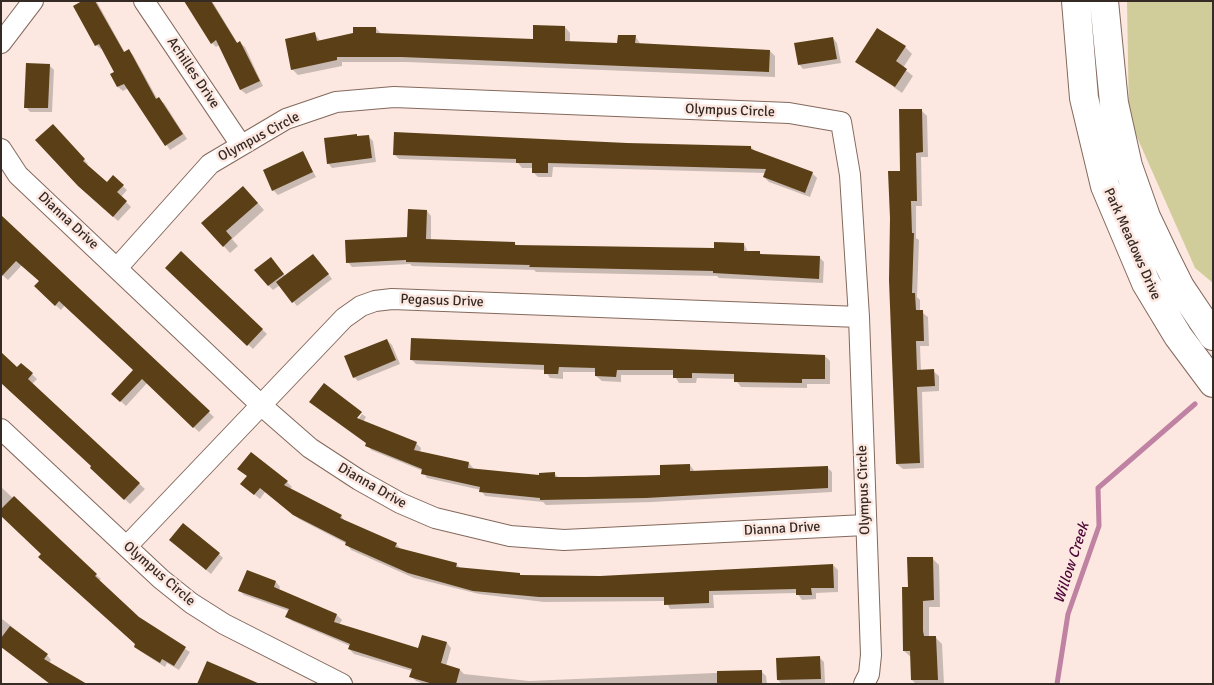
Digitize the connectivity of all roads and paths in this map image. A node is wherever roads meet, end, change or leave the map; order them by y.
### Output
1 (33, 1) edge
2 (144, 1) edge
3 (1076, 1) edge
4 (1104, 1) edge
5 (1, 43) edge
6 (241, 145) junction
7 (1, 149) edge
8 (118, 268) junction
9 (859, 317) junction
10 (1213, 336) edge
11 (1213, 383) edge
12 (262, 406) junction
13 (1, 429) edge
14 (865, 525) junction
15 (127, 546) junction
16 (342, 684) edge
17 (864, 684) edge

1 - 5 street
2 - 6 street, Achilles Drive
3 - 11 main road, Park Meadows Drive
4 - 10 main road, Park Meadows Drive
6 - 8 street, Olympus Circle
6 - 9 street, Olympus Circle
7 - 8 street, Dianna Drive
8 - 12 street, Dianna Drive
9 - 12 street, Pegasus Drive
9 - 14 street, Olympus Circle
12 - 14 street, Dianna Drive
12 - 15 street, Pegasus Drive
13 - 15 street, Olympus Circle
14 - 17 street, Olympus Circle
15 - 16 street, Olympus Circle

